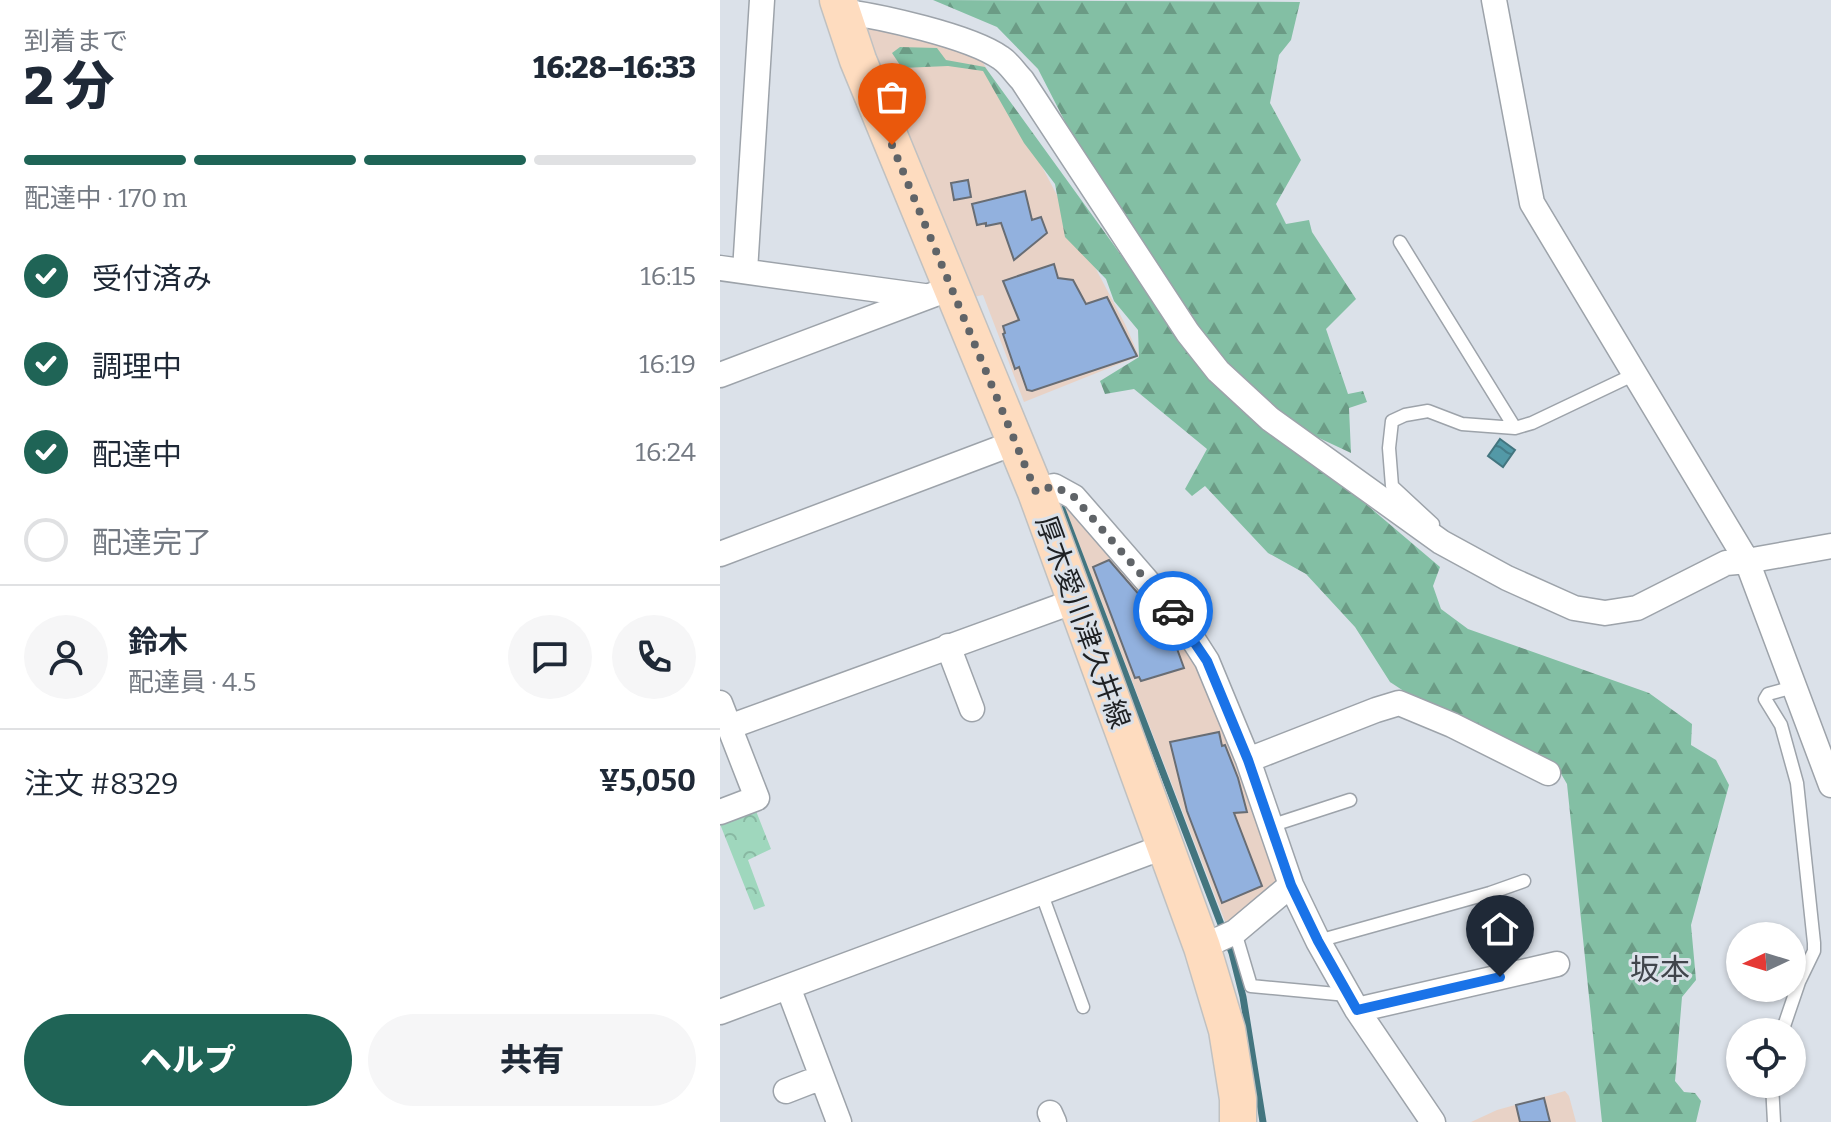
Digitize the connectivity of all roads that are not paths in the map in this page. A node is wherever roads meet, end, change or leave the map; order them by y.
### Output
1 (762, 0) edge
2 (1494, 0) edge
3 (839, 6) edge
4 (1400, 242) dead end
5 (720, 268) edge
6 (745, 271) junction
7 (939, 292) junction
8 (1635, 374) junction
9 (720, 375) edge
10 (1515, 428) junction
11 (1014, 443) junction
12 (1036, 492) junction
13 (1441, 542) junction
14 (1831, 546) edge
15 (720, 554) edge
16 (1747, 561) junction
17 (1075, 601) junction
18 (948, 646) junction
19 (1794, 687) junction
20 (720, 703) edge
21 (972, 709) dead end
22 (729, 727) junction
23 (1248, 760) junction
24 (1548, 773) dead end
25 (1831, 785) edge
26 (1350, 800) dead end
27 (720, 812) edge
28 (1270, 826) junction
29 (1166, 846) junction
30 (1500, 872) dead end
31 (1524, 881) dead end
32 (1291, 885) junction
33 (1504, 888) junction
34 (1041, 892) junction
35 (1428, 894) dead end
36 (1433, 909) junction
37 (1220, 938) junction
38 (1318, 941) junction
39 (1557, 964) dead end
40 (788, 987) junction
41 (1353, 1002) junction
42 (1083, 1007) dead end
43 (720, 1012) edge
44 (1787, 1018) edge
45 (822, 1077) junction
46 (786, 1091) dead end
47 (1773, 1098) edge
48 (839, 1122) edge
49 (1238, 1122) edge
50 (1433, 1122) edge
51 (1774, 1122) edge

1 - 6 street
2 - 8 street
3 - 7 main road, 厚木愛川津久井線
3 - 13 street
4 - 10 lane
5 - 6 street
6 - 7 street
7 - 9 street
7 - 11 main road, 厚木愛川津久井線
8 - 10 lane
8 - 16 street
10 - 13 lane
11 - 12 main road, 厚木愛川津久井線
11 - 15 street
12 - 17 main road, 厚木愛川津久井線
12 - 23 street
13 - 16 street
14 - 16 street
16 - 19 street
17 - 18 street
17 - 29 main road, 厚木愛川津久井線
18 - 21 street
18 - 22 street
19 - 25 street
19 - 44 lane
20 - 22 street
22 - 27 street
23 - 24 street
23 - 28 street
26 - 28 lane
28 - 32 street
29 - 34 street
29 - 37 main road, 厚木愛川津久井線
30 - 33 lane
31 - 33 lane
32 - 37 street
32 - 38 street
33 - 36 lane
34 - 40 street
34 - 42 lane
35 - 36 lane
36 - 38 lane
37 - 41 lane
37 - 49 main road, 厚木愛川津久井線
38 - 41 street
39 - 41 street
40 - 43 street
40 - 45 street
41 - 50 street
45 - 46 street
45 - 48 street
47 - 51 lane

